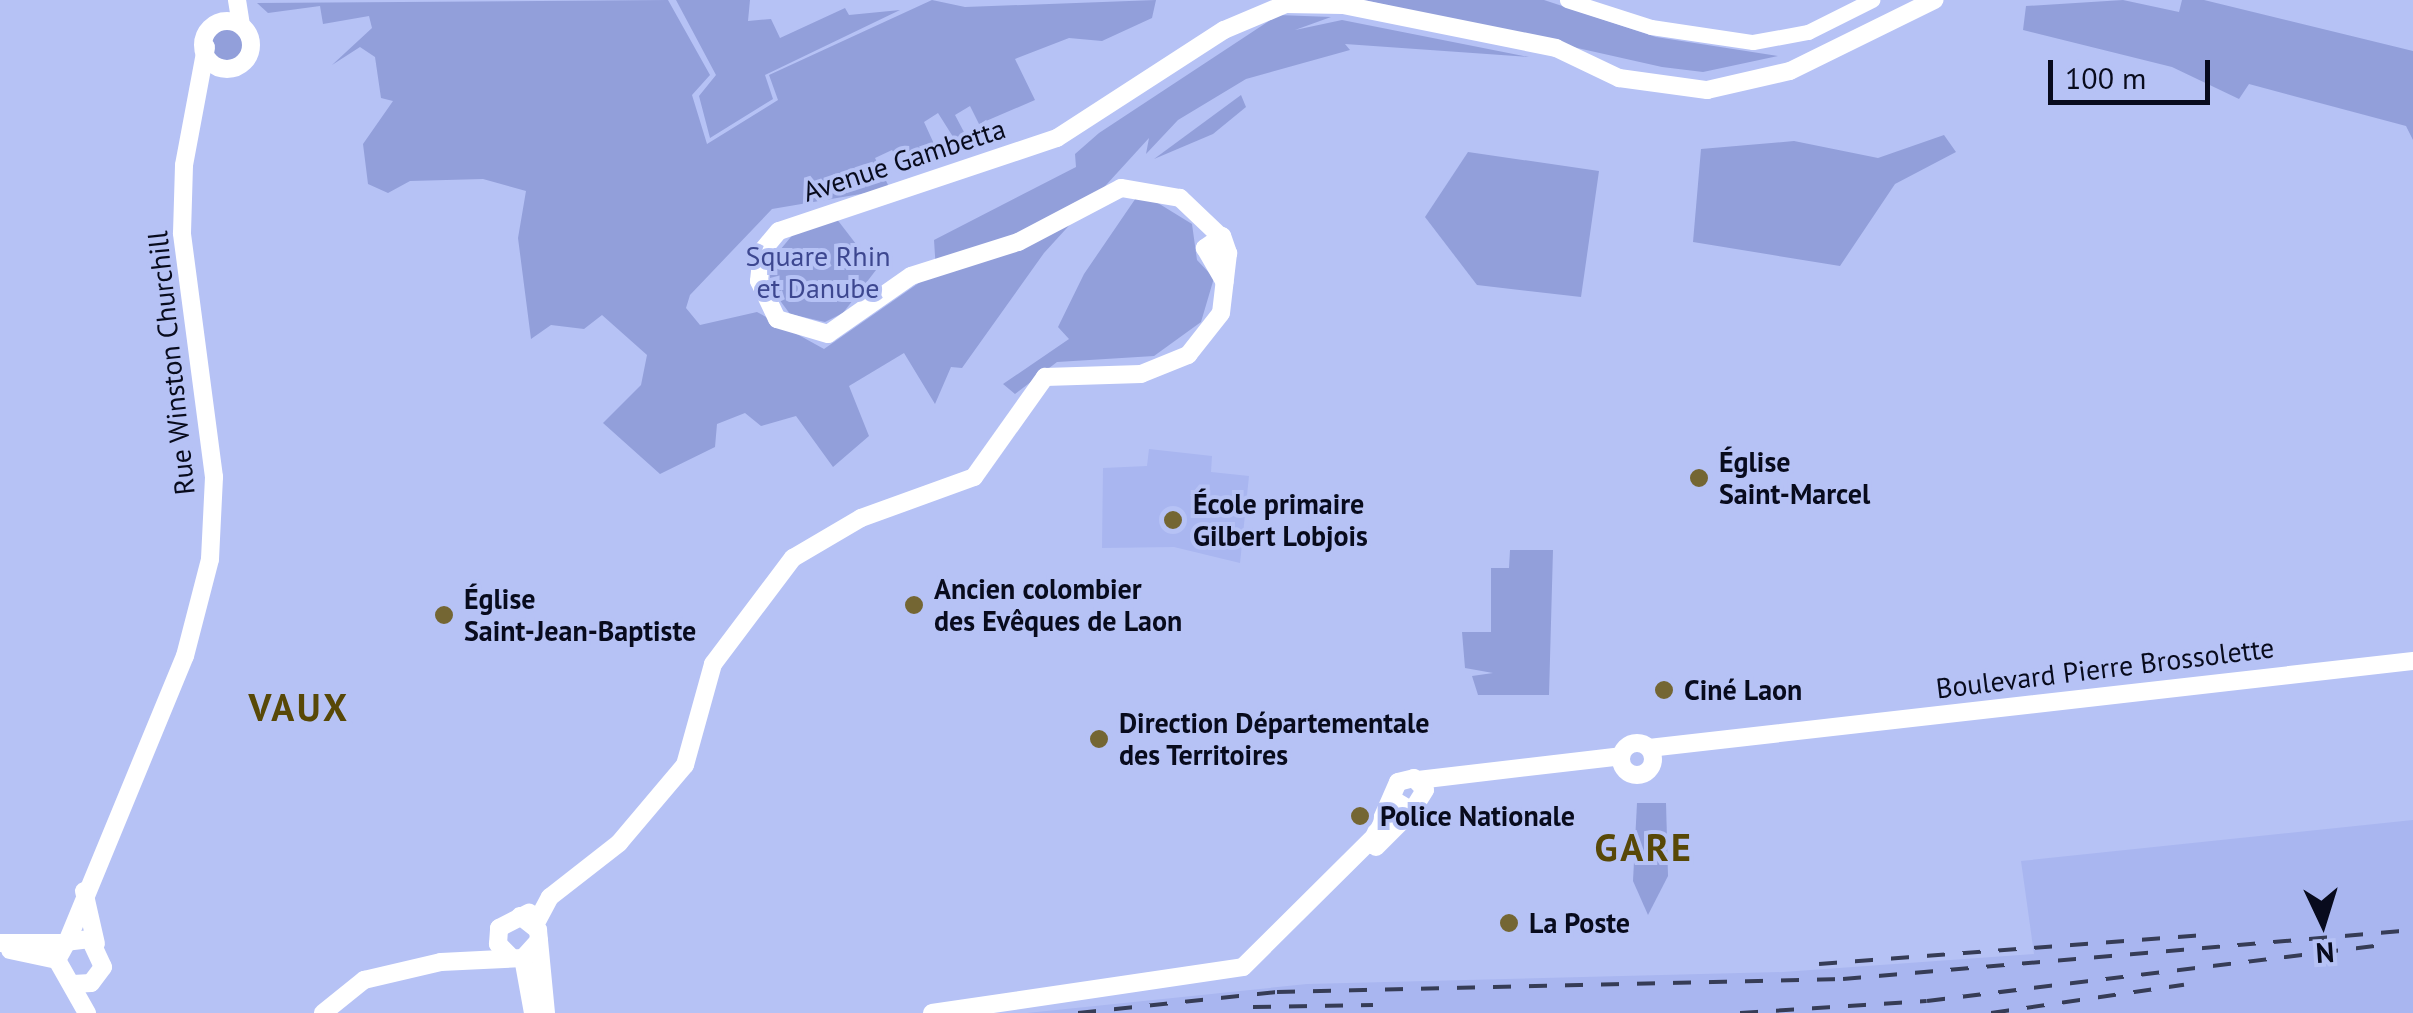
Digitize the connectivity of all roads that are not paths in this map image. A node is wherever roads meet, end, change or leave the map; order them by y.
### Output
1 (234, 0) edge
2 (1567, 0) edge
3 (1872, 0) edge
4 (1934, 0) edge
5 (221, 17) junction
6 (241, 26) junction
7 (206, 47) junction
8 (231, 73) junction
9 (198, 106) junction
10 (2413, 661) edge
11 (1920, 719) junction
12 (1651, 755) junction
13 (1622, 761) junction
14 (1422, 785) junction
15 (1394, 800) junction
16 (1412, 811) junction
17 (84, 891) junction
18 (1302, 914) junction
19 (533, 922) junction
20 (497, 935) junction
21 (96, 944) junction
22 (0, 946) edge
23 (63, 948) junction
24 (517, 958) junction
25 (436, 963) junction
26 (96, 979) junction
27 (72, 984) junction
28 (87, 1013) edge
29 (97, 1013) edge
30 (324, 1013) edge
31 (533, 1013) edge
32 (546, 1013) edge
33 (932, 1013) edge

1 - 5 main road, Rue Winston Churchill
1 - 6 main road
2 - 3 street
4 - 19 main road, Avenue Gambetta
5 - 6 main road
5 - 7 main road, Rue Winston Churchill
6 - 8 main road
7 - 8 main road
7 - 9 main road, Rue Winston Churchill
8 - 9 main road
9 - 17 main road, Rue Winston Churchill
10 - 11 main road, Boulevard Pierre Brossolette
11 - 12 main road
11 - 12 main road, Boulevard Pierre Brossolette
12 - 13 main road
12 - 13 main road
13 - 14 main road
14 - 15 main road
14 - 16 main road
15 - 16 main road
15 - 18 main road
16 - 18 main road
17 - 21 main road
17 - 23 main road, Rue Winston Churchill
18 - 33 main road
19 - 20 main road
19 - 24 main road
19 - 32 main road
20 - 24 main road
20 - 25 main road
21 - 23 main road
21 - 26 main road
22 - 23 main road
23 - 27 main road
24 - 25 main road
24 - 31 main road
25 - 30 main road
26 - 27 main road
26 - 29 main road
27 - 28 main road

